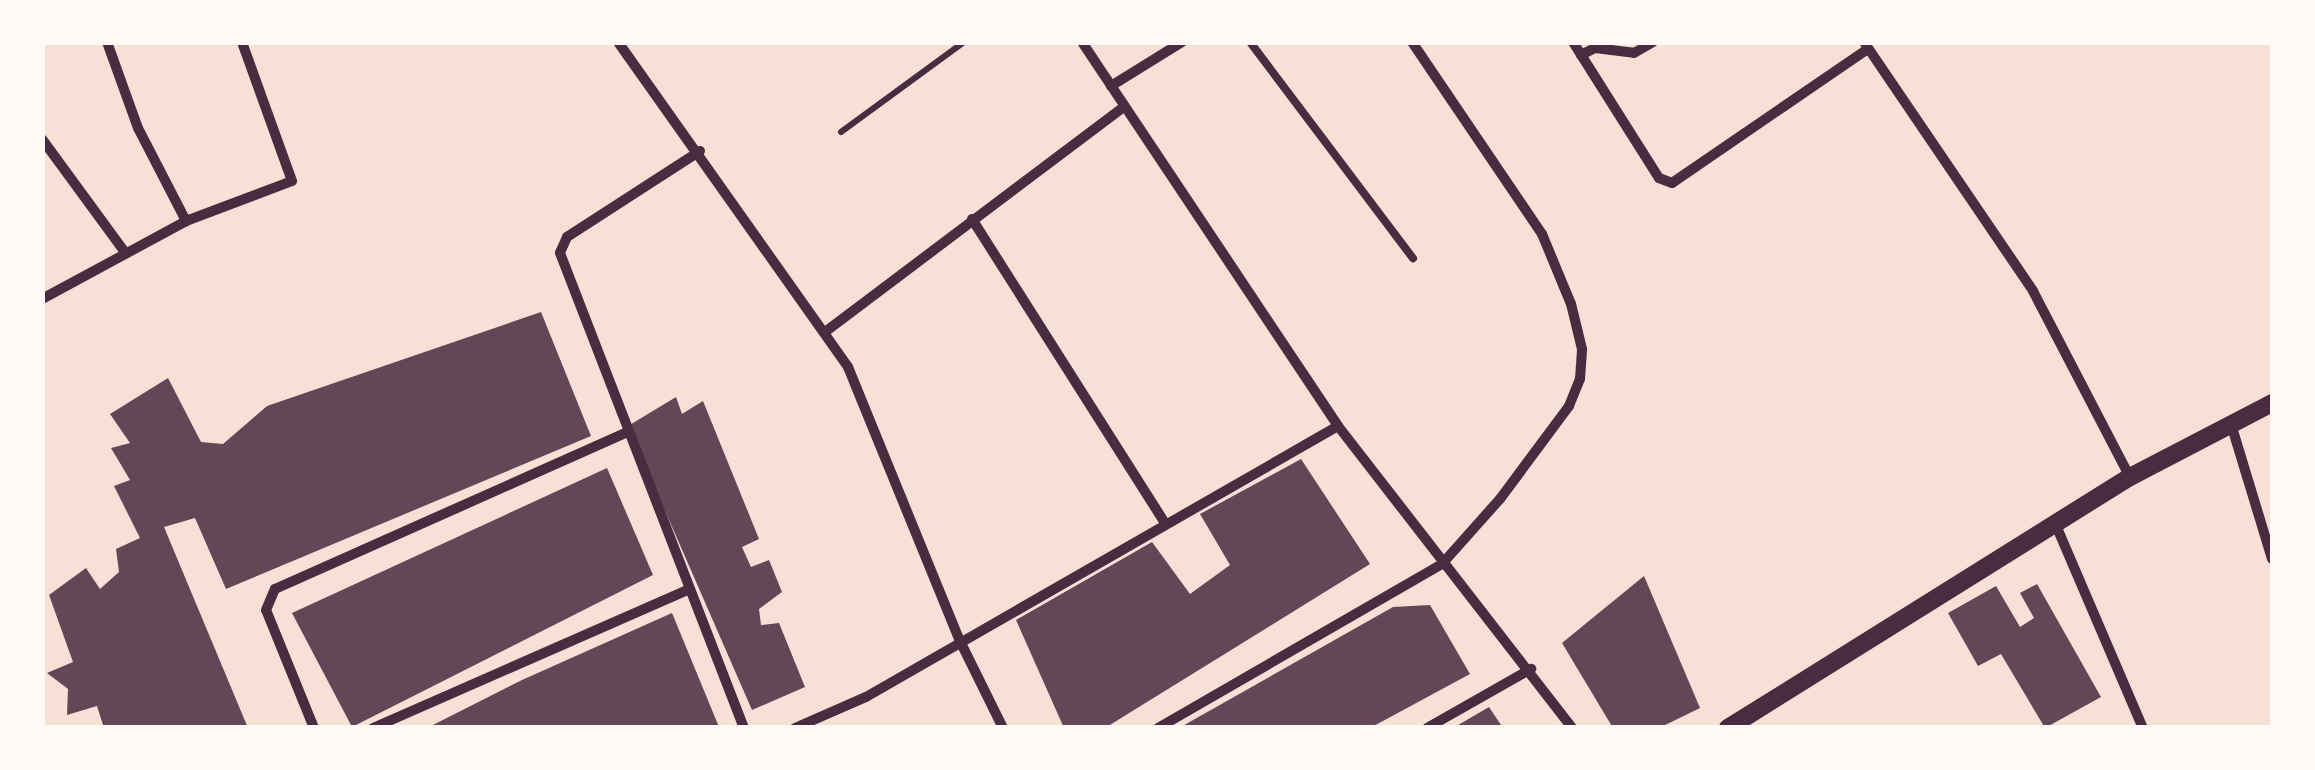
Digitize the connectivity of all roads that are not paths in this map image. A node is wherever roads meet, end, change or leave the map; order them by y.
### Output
1 (107, 42) edge
2 (242, 42) edge
3 (618, 42) edge
4 (1082, 42) edge
5 (1182, 42) edge
6 (1250, 42) edge
7 (1412, 42) edge
8 (1573, 42) edge
9 (1653, 42) edge
10 (1866, 46) edge
11 (1581, 54) junction
12 (1111, 86) junction
13 (1124, 107) junction
14 (42, 140) edge
15 (700, 151) junction
16 (972, 219) junction
17 (186, 221) junction
18 (124, 251) junction
19 (1413, 258) dead end
20 (42, 299) edge
21 (826, 332) junction
22 (2272, 403) edge
23 (2231, 424) junction
24 (1338, 426) junction
25 (627, 432) junction
26 (2130, 477) junction
27 (1164, 522) junction
28 (2055, 523) junction
29 (2272, 560) edge
30 (1442, 564) junction
31 (689, 589) junction
32 (959, 639) junction
33 (1531, 669) junction
34 (314, 728) edge
35 (372, 728) edge
36 (744, 728) edge
37 (795, 728) edge
38 (1003, 728) edge
39 (1158, 728) edge
40 (1427, 728) edge
41 (1572, 728) edge
42 (1728, 728) edge
43 (2143, 728) edge

1 - 17 street
2 - 17 street
3 - 15 street
4 - 12 street
5 - 12 street
6 - 19 lane
7 - 30 street
8 - 11 street
9 - 11 street
10 - 11 street
10 - 26 street
12 - 13 street
13 - 16 street
13 - 24 street
14 - 18 street
15 - 21 street
15 - 25 street
16 - 21 street
16 - 27 street
17 - 18 street
18 - 20 street
21 - 32 street
22 - 23 street
23 - 26 street
23 - 29 street
24 - 27 street
24 - 30 street
25 - 31 street
25 - 34 street
26 - 28 street
27 - 32 street
28 - 42 street
28 - 43 street
30 - 33 street
30 - 39 street
31 - 35 street
31 - 36 street
32 - 37 street
32 - 38 street
33 - 40 street
33 - 41 street

